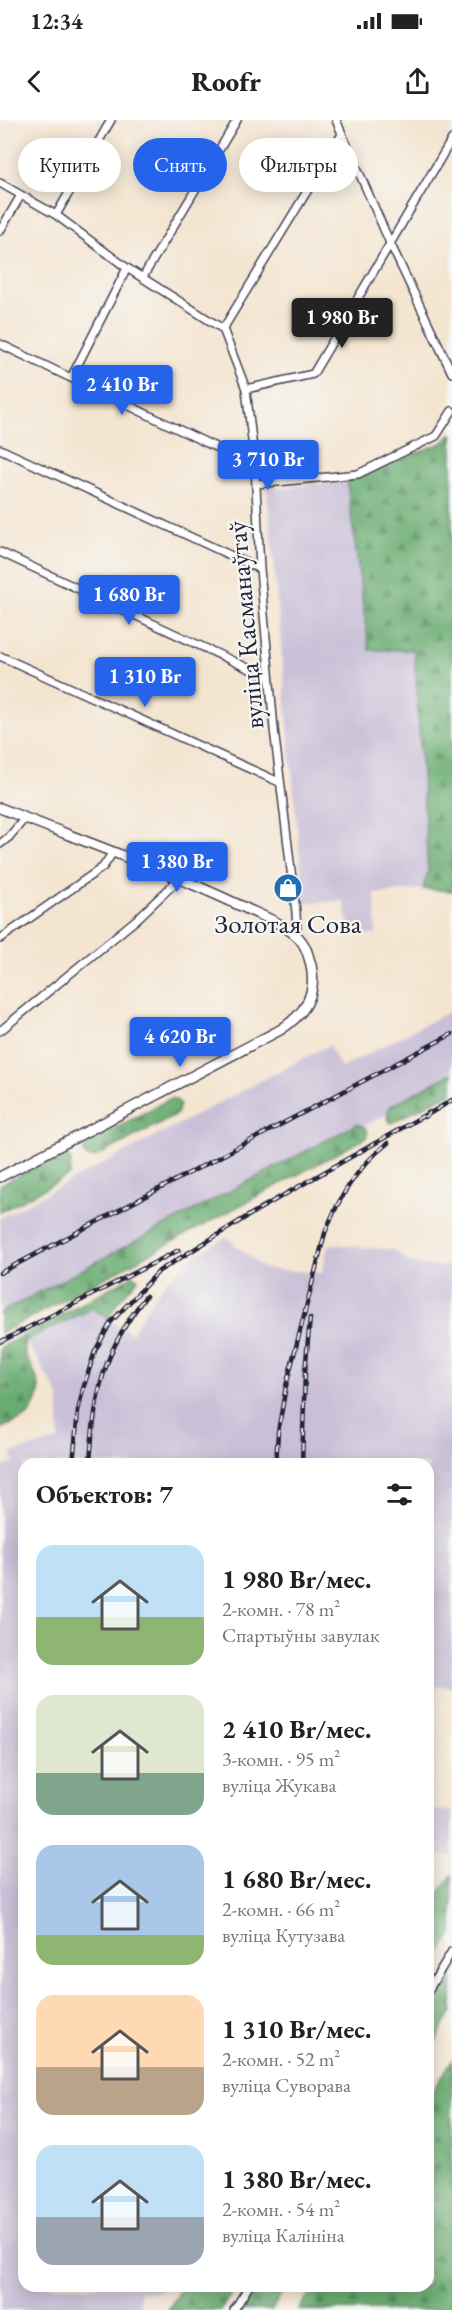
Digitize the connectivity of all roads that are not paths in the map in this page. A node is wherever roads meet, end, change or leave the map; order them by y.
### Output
1 (111, 120) edge
2 (237, 120) edge
3 (336, 120) edge
4 (342, 134) junction
5 (452, 139) edge
6 (0, 183) edge
7 (21, 195) junction
8 (56, 215) junction
9 (0, 231) edge
10 (390, 243) junction
11 (127, 268) junction
12 (143, 277) junction
13 (223, 329) junction
14 (0, 344) edge
15 (452, 373) edge
16 (71, 378) junction
17 (246, 389) junction
18 (452, 411) edge
19 (0, 449) edge
20 (255, 466) junction
21 (256, 484) junction
22 (0, 552) edge
23 (260, 569) junction
24 (0, 656) edge
25 (269, 678) junction
26 (279, 782) junction
27 (0, 808) edge
28 (25, 818) junction
29 (0, 844) edge
30 (113, 852) junction
31 (179, 879) junction
32 (297, 936) junction
33 (0, 939) edge
34 (0, 1031) edge
35 (0, 1178) edge
36 (452, 1951) edge
37 (434, 1981) edge
38 (245, 2292) edge
39 (234, 2310) edge

1 - 8 street
2 - 12 street
3 - 4 street
4 - 10 street
4 - 13 street
5 - 10 street
6 - 7 street
7 - 8 street
7 - 9 street
8 - 11 street
10 - 15 street
10 - 17 street
11 - 12 street
11 - 16 street
12 - 13 street
13 - 17 street, вуліца Касманаўтаў
14 - 16 street
16 - 20 street
17 - 20 street, вуліца Касманаўтаў
18 - 21 street
19 - 23 street
20 - 21 street, вуліца Касманаўтаў
21 - 23 street, вуліца Касманаўтаў
22 - 25 street
23 - 25 street, вуліца Касманаўтаў
24 - 26 street
25 - 26 street, вуліца Касманаўтаў
26 - 32 street, вуліца Касманаўтаў
27 - 28 street
28 - 29 street
28 - 30 street
30 - 31 street
30 - 33 street
31 - 32 street
31 - 34 street
32 - 35 street
36 - 37 street
38 - 39 street

